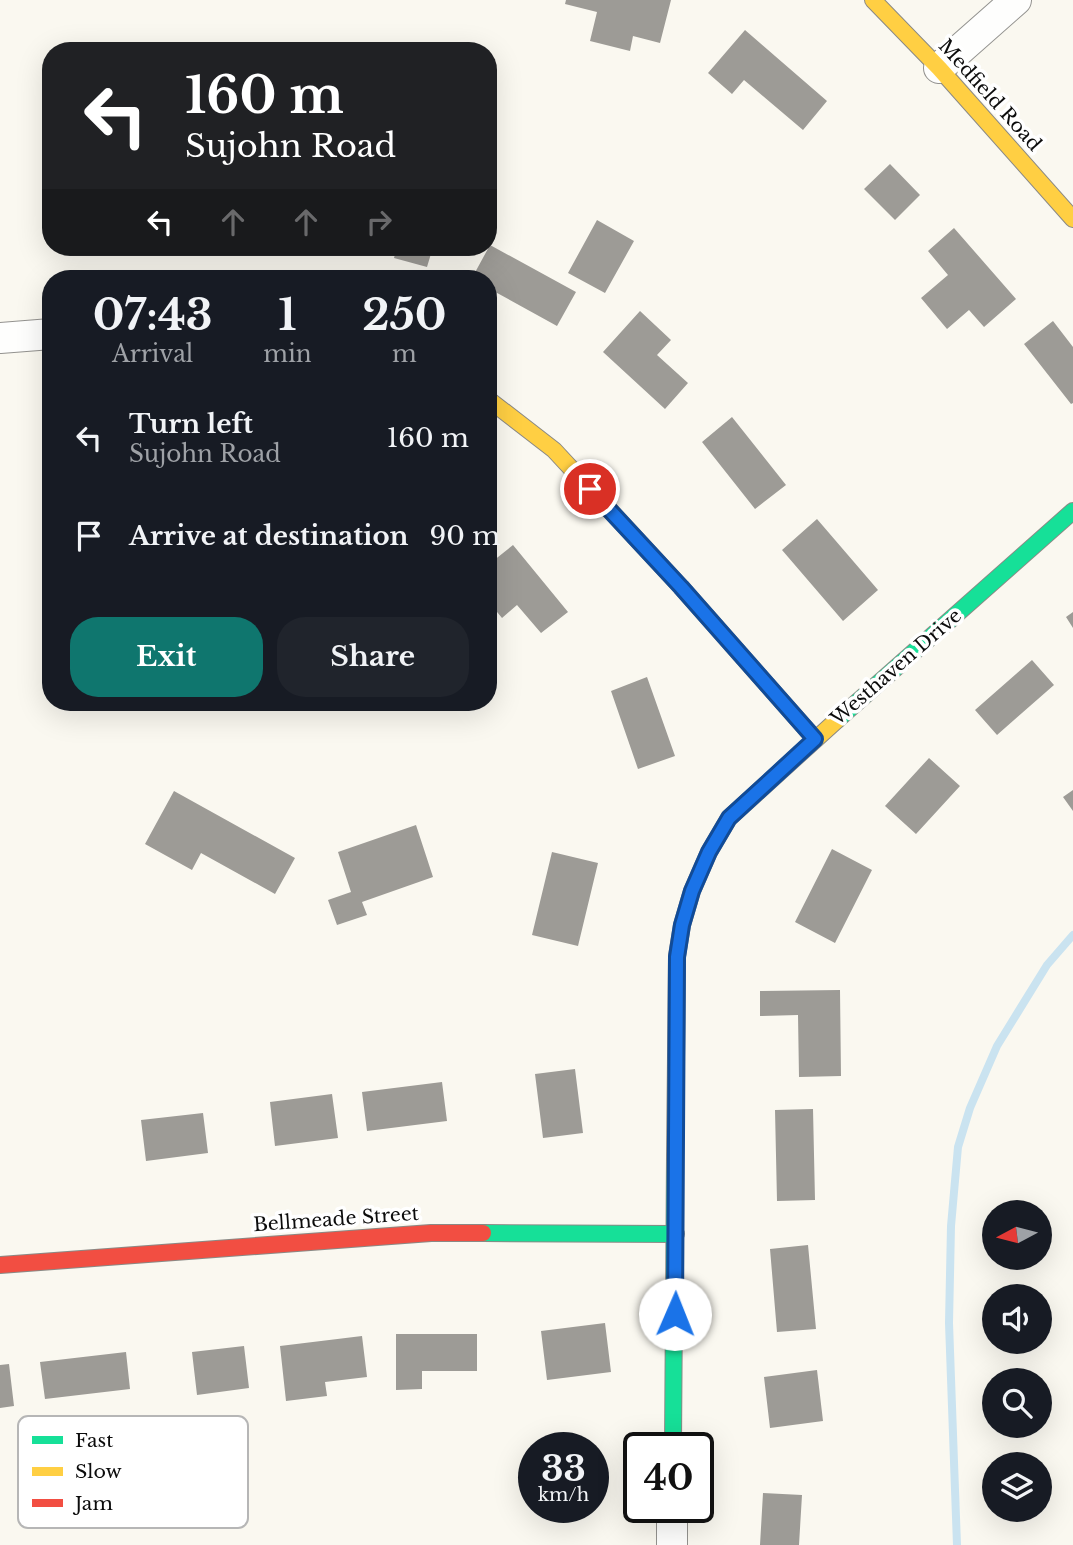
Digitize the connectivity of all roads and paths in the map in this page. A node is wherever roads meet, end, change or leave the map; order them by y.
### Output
1 (873, 0) edge
2 (1016, 0) edge
3 (939, 68) junction
4 (1073, 219) edge
5 (42, 335) edge
6 (0, 338) edge
7 (497, 406) edge
8 (1073, 511) edge
9 (815, 739) junction
10 (676, 1234) junction
11 (0, 1265) edge
12 (673, 1432) edge
13 (672, 1523) edge
14 (672, 1545) edge

1 - 3 street, Medfield Road
2 - 3 street
3 - 4 street, Medfield Road
5 - 6 street
7 - 9 street
8 - 9 street, Westhaven Drive
9 - 10 street, Westhaven Drive
10 - 11 street, Bellmeade Street
10 - 12 street, Westhaven Drive
13 - 14 street

